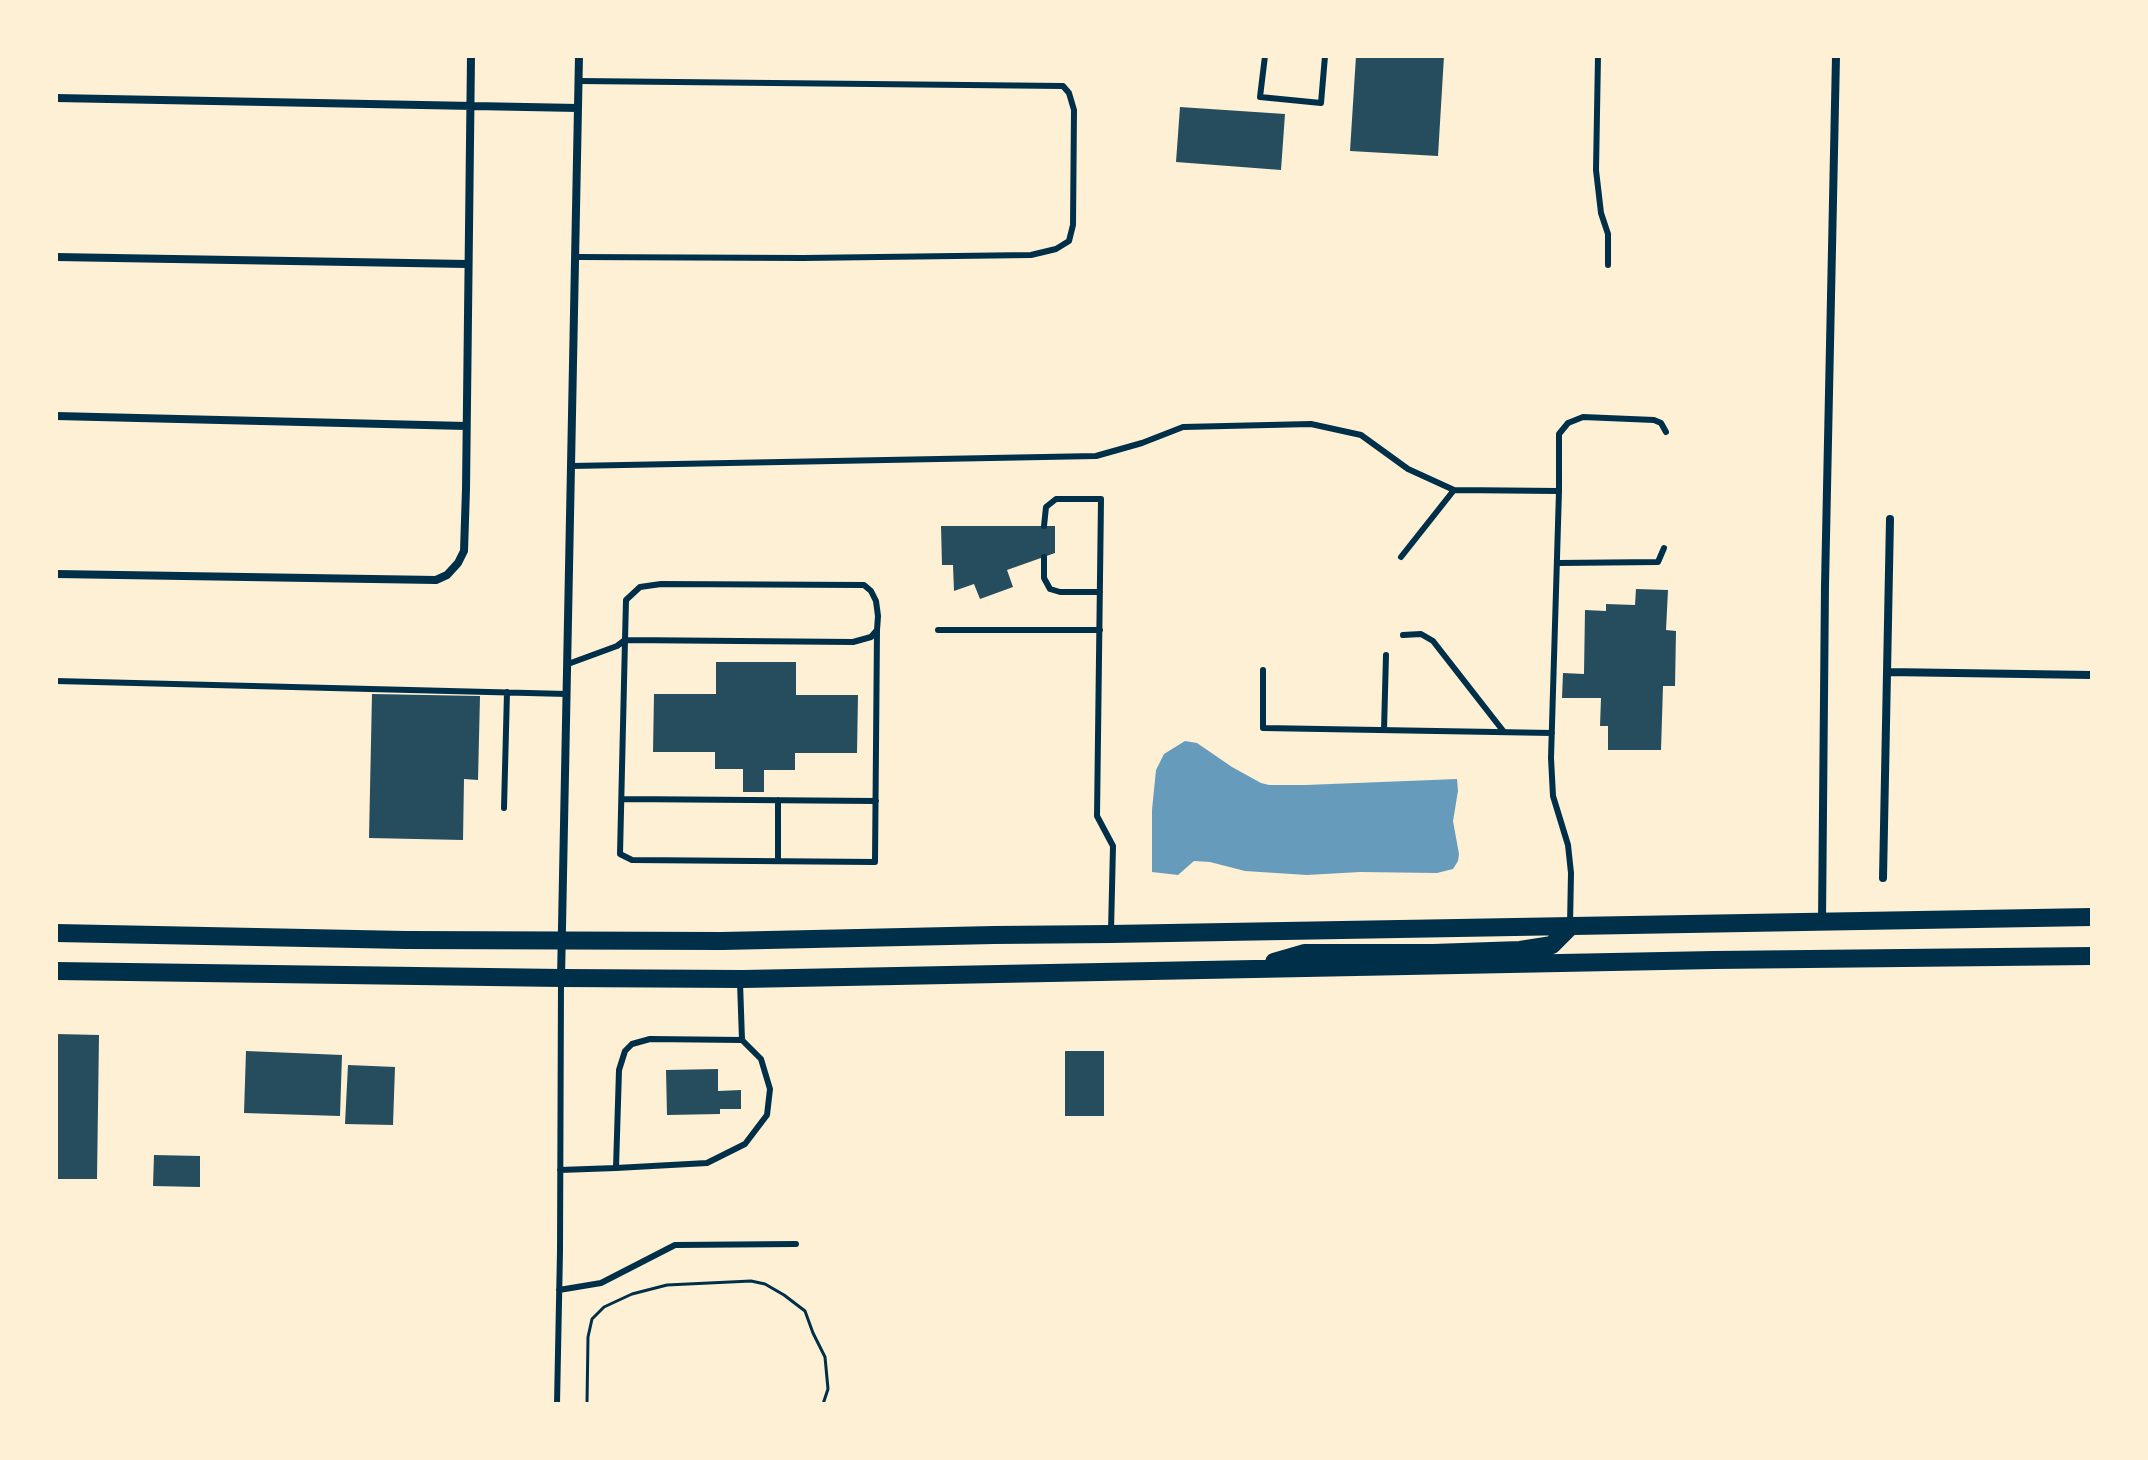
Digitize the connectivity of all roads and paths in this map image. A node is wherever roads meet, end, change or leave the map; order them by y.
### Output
1 (471, 56) edge
2 (579, 56) edge
3 (1265, 56) edge
4 (1325, 56) edge
5 (1598, 56) edge
6 (1836, 56) edge
7 (579, 81) junction
8 (56, 98) edge
9 (470, 106) junction
10 (578, 108) junction
11 (56, 257) edge
12 (576, 257) junction
13 (467, 264) junction
14 (1608, 265) dead end
15 (56, 416) edge
16 (466, 426) junction
17 (1666, 432) dead end
18 (571, 466) junction
19 (1454, 490) junction
20 (1559, 491) junction
21 (1890, 519) dead end
22 (1044, 526) dead end
23 (1664, 548) dead end
24 (1044, 557) dead end
25 (1401, 557) dead end
26 (1558, 563) junction
27 (56, 574) edge
28 (1100, 592) junction
29 (877, 630) junction
30 (938, 630) dead end
31 (1100, 630) junction
32 (1403, 635) dead end
33 (625, 640) junction
34 (1386, 655) dead end
35 (568, 664) junction
36 (1263, 670) dead end
37 (1887, 672) junction
38 (2092, 675) edge
39 (56, 681) edge
40 (507, 692) junction
41 (567, 694) junction
42 (1384, 730) junction
43 (1504, 732) junction
44 (1552, 733) junction
45 (623, 799) junction
46 (778, 800) junction
47 (876, 801) junction
48 (504, 808) dead end
49 (778, 861) junction
50 (1883, 878) dead end
51 (2092, 917) edge
52 (1822, 922) junction
53 (1570, 927) junction
54 (56, 933) edge
55 (1111, 934) junction
56 (561, 941) junction
57 (2092, 956) edge
58 (1249, 969) junction
59 (56, 971) edge
60 (561, 978) junction
61 (740, 978) junction
62 (742, 1040) junction
63 (616, 1168) junction
64 (560, 1170) junction
65 (796, 1244) dead end
66 (559, 1290) junction
67 (557, 1404) edge
68 (587, 1404) edge
69 (823, 1404) edge

1 - 9 street
2 - 7 street
3 - 4 lane
5 - 14 lane
6 - 52 street
7 - 10 street
7 - 12 lane
8 - 9 street
9 - 10 street
9 - 13 street
10 - 12 street
11 - 13 street
12 - 18 street
13 - 16 street
15 - 16 street
16 - 27 street
17 - 20 lane
18 - 19 lane
18 - 35 street
19 - 20 lane
19 - 25 lane
20 - 26 lane
21 - 37 street
22 - 28 lane
23 - 26 lane
24 - 28 lane
26 - 44 lane
28 - 31 lane
29 - 33 lane
29 - 33 lane
29 - 47 lane
30 - 31 lane
31 - 55 lane
32 - 43 lane
33 - 35 lane
33 - 45 lane
34 - 42 lane
35 - 41 street
36 - 42 lane
37 - 38 street
37 - 50 street
39 - 40 lane
40 - 41 lane
40 - 48 lane
41 - 56 street
42 - 43 lane
43 - 44 lane
44 - 53 lane
45 - 46 lane
45 - 49 lane
46 - 47 lane
46 - 49 lane
47 - 49 lane
51 - 52 main road
52 - 53 main road
53 - 55 main road
53 - 58 main road
54 - 56 main road
55 - 56 main road
56 - 60 street
57 - 58 main road
58 - 61 main road
59 - 60 main road
60 - 61 main road
60 - 64 lane
61 - 62 lane
62 - 63 lane
62 - 63 lane
63 - 64 lane
64 - 66 lane
65 - 66 lane
66 - 67 lane
68 - 69 path

